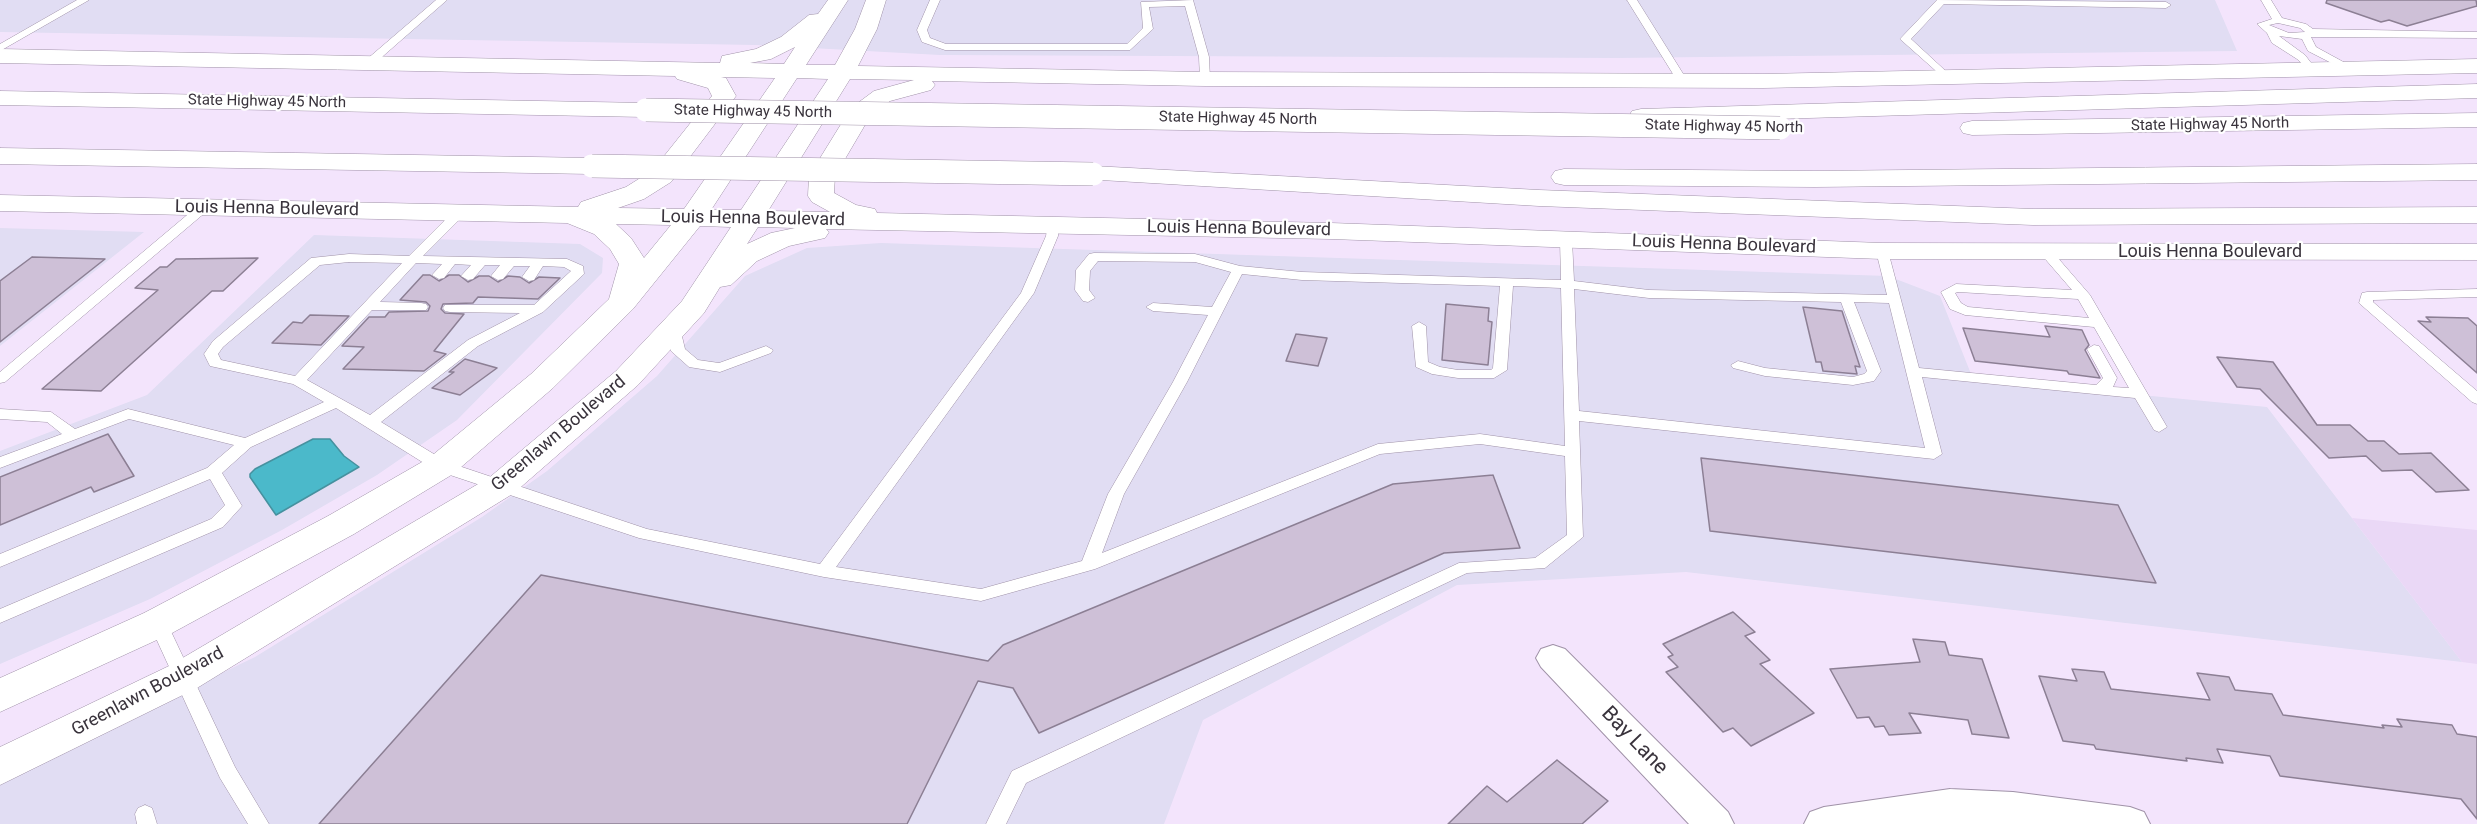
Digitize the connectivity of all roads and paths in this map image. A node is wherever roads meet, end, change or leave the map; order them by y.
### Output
1 (84, 0) edge
2 (442, 0) edge
3 (876, 0) edge
4 (935, 0) edge
5 (1632, 0) edge
6 (2266, 0) edge
7 (1189, 1) edge
8 (834, 5) edge
9 (2166, 5) dead end
10 (2278, 20) junction
11 (866, 29) junction
12 (2271, 31) junction
13 (2309, 34) junction
14 (2477, 35) edge
15 (0, 48) edge
16 (0, 56) edge
17 (370, 62) junction
18 (2477, 66) edge
19 (2345, 67) junction
20 (2310, 68) junction
21 (660, 69) junction
22 (792, 73) junction
23 (842, 74) junction
24 (966, 75) junction
25 (1944, 76) junction
26 (1205, 79) junction
27 (1682, 80) junction
28 (0, 90) edge
29 (2477, 91) edge
30 (0, 98) edge
31 (109, 99) junction
32 (1776, 120) junction
33 (2477, 120) edge
34 (0, 156) edge
35 (2477, 172) edge
36 (1093, 174) junction
37 (2, 205) edge
38 (203, 208) junction
39 (459, 213) junction
40 (2477, 214) edge
41 (570, 216) junction
42 (692, 218) junction
43 (749, 220) junction
44 (894, 222) junction
45 (1054, 224) junction
46 (1566, 240) junction
47 (1882, 251) junction
48 (2477, 252) edge
49 (2046, 253) junction
50 (412, 260) junction
51 (452, 260) junction
52 (482, 261) junction
53 (510, 262) junction
54 (540, 262) junction
55 (1238, 270) junction
56 (440, 275) dead end
57 (468, 276) dead end
58 (498, 276) dead end
59 (529, 277) dead end
60 (1507, 282) junction
61 (1566, 284) junction
62 (2477, 293) edge
63 (2083, 295) junction
64 (1088, 298) dead end
65 (1846, 298) junction
66 (1894, 298) junction
67 (417, 303) dead end
68 (622, 303) junction
69 (368, 306) junction
70 (450, 308) dead end
71 (1153, 308) dead end
72 (538, 309) junction
73 (1218, 312) junction
74 (683, 318) junction
75 (2081, 322) junction
76 (2099, 323) junction
77 (1419, 326) dead end
78 (766, 350) dead end
79 (1738, 365) dead end
80 (1913, 372) junction
81 (0, 379) edge
82 (298, 381) junction
83 (2098, 390) junction
84 (2140, 394) junction
85 (2477, 399) edge
86 (337, 402) junction
87 (0, 414) edge
88 (1570, 415) junction
89 (371, 422) junction
90 (2159, 427) dead end
91 (73, 435) junction
92 (246, 443) junction
93 (1572, 452) junction
94 (0, 463) edge
95 (441, 466) junction
96 (213, 472) junction
97 (502, 485) junction
98 (0, 561) edge
99 (1089, 565) junction
100 (824, 571) junction
101 (0, 616) edge
102 (158, 623) junction
103 (1553, 658) dead end
104 (183, 677) junction
105 (0, 696) edge
106 (0, 767) edge
107 (259, 824) edge
108 (996, 824) edge
109 (1714, 824) edge
110 (1824, 824) edge
111 (2130, 824) edge

1 - 15 lane
2 - 17 lane
3 - 11 main road, Greenlawn Boulevard
4 - 7 lane
5 - 27 lane
6 - 10 lane
7 - 26 lane
8 - 21 main road
8 - 22 main road
9 - 25 lane
10 - 12 lane
10 - 13 lane
11 - 23 main road, Greenlawn Boulevard
11 - 24 main road
12 - 13 lane
12 - 20 lane
13 - 14 lane
13 - 19 lane
16 - 17 main road
17 - 21 main road
18 - 19 main road
19 - 20 main road
20 - 25 main road
21 - 22 main road
21 - 41 main road
22 - 23 main road
22 - 42 main road
23 - 24 main road
23 - 43 main road, Greenlawn Boulevard
24 - 26 main road
24 - 44 main road
25 - 27 main road
26 - 27 main road
28 - 31 main road
29 - 32 main road
30 - 31 main road, State Highway 45 North
31 - 32 main road, State Highway 45 North, bridge
32 - 33 main road, State Highway 45 North
34 - 36 main road, bridge
35 - 36 main road
36 - 40 main road
37 - 38 main road, Louis Henna Boulevard
38 - 39 main road, Louis Henna Boulevard
38 - 81 lane
39 - 41 main road, Louis Henna Boulevard
39 - 50 lane
41 - 42 main road, Louis Henna Boulevard
41 - 68 main road
42 - 43 main road, Louis Henna Boulevard
42 - 68 main road
43 - 44 main road, Louis Henna Boulevard
43 - 74 main road, Greenlawn Boulevard
44 - 45 main road, Louis Henna Boulevard
44 - 74 main road
45 - 46 main road, Louis Henna Boulevard
45 - 100 lane
46 - 47 main road, Louis Henna Boulevard
46 - 61 lane
47 - 49 main road, Louis Henna Boulevard
47 - 66 lane
48 - 49 main road, Louis Henna Boulevard
49 - 63 lane
50 - 51 lane
50 - 69 lane
50 - 82 lane
51 - 52 lane
51 - 56 lane
52 - 53 lane
52 - 57 lane
53 - 54 lane
53 - 58 lane
54 - 59 lane
54 - 72 lane
55 - 60 lane
55 - 64 lane
55 - 73 lane
60 - 61 lane
60 - 77 lane
61 - 65 lane
61 - 88 lane
62 - 85 lane
63 - 75 lane
63 - 76 lane
65 - 66 lane
65 - 79 lane
66 - 80 lane
67 - 69 lane
68 - 95 main road
69 - 82 lane
70 - 72 lane
71 - 73 lane
72 - 89 lane
73 - 99 lane
74 - 78 lane
74 - 97 main road, Greenlawn Boulevard
75 - 76 lane
75 - 83 lane
76 - 84 lane
80 - 83 lane
80 - 88 lane
82 - 86 lane
83 - 84 lane
84 - 90 lane
86 - 89 lane
86 - 92 lane
87 - 91 lane
88 - 93 lane
89 - 95 lane
91 - 92 lane
91 - 94 lane
92 - 96 lane
93 - 99 lane
93 - 108 lane
95 - 97 lane
95 - 102 main road
96 - 98 lane
96 - 101 lane
97 - 100 lane
97 - 104 main road, Greenlawn Boulevard
99 - 100 lane
102 - 104 lane
102 - 105 main road
103 - 109 street, Bay Lane
104 - 106 main road, Greenlawn Boulevard
104 - 107 lane
110 - 111 street

